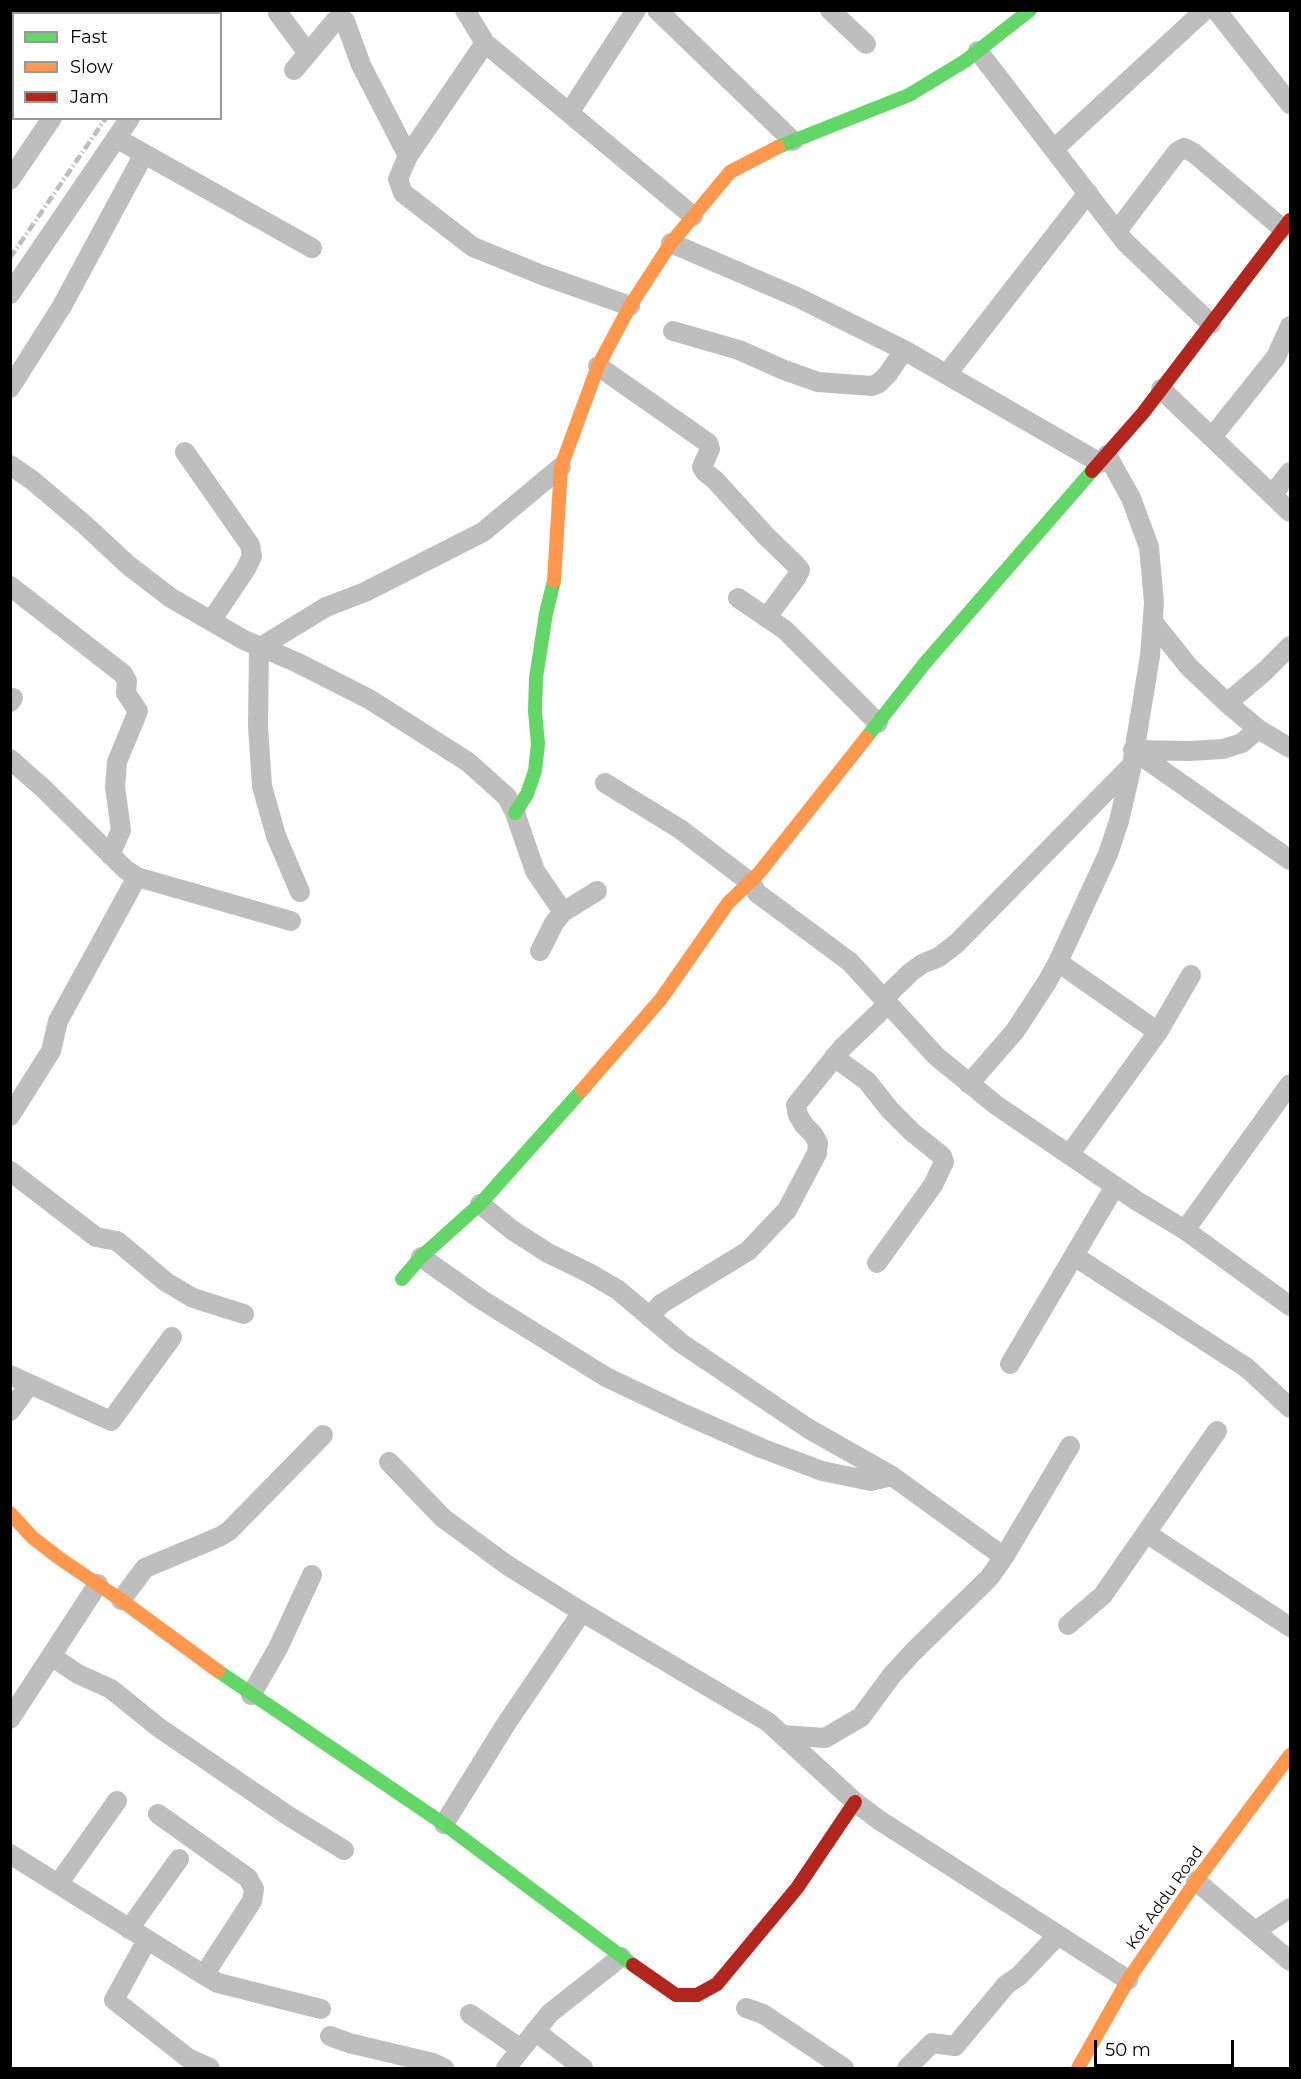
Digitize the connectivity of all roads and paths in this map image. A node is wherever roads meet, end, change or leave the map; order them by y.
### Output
1 (465, 10) edge
2 (636, 10) edge
3 (657, 10) edge
4 (830, 10) edge
5 (1030, 10) edge
6 (1205, 10) edge
7 (1215, 10) edge
8 (278, 13) dead end
9 (485, 44) junction
10 (866, 44) dead end
11 (978, 51) junction
12 (307, 52) junction
13 (294, 70) dead end
14 (1290, 104) edge
15 (569, 113) junction
16 (51, 120) edge
17 (129, 120) edge
18 (117, 138) junction
19 (793, 141) junction
20 (1054, 149) junction
21 (144, 154) junction
22 (408, 156) junction
23 (10, 180) edge
24 (1088, 193) junction
25 (693, 216) junction
26 (1287, 224) edge
27 (1117, 231) junction
28 (671, 243) junction
29 (312, 248) dead end
30 (10, 294) edge
31 (630, 306) junction
32 (1211, 324) junction
33 (1290, 326) edge
34 (673, 331) dead end
35 (904, 350) junction
36 (598, 366) junction
37 (947, 374) junction
38 (10, 388) edge
39 (1161, 389) junction
40 (1212, 437) junction
41 (185, 452) dead end
42 (1103, 459) junction
43 (10, 465) edge
44 (561, 466) junction
45 (1290, 472) edge
46 (1272, 495) junction
47 (1290, 512) edge
48 (10, 586) edge
49 (738, 598) dead end
50 (767, 617) junction
51 (210, 621) junction
52 (1153, 622) junction
53 (1290, 646) edge
54 (259, 648) junction
55 (1227, 703) junction
56 (878, 723) junction
57 (1258, 729) junction
58 (1290, 748) edge
59 (1133, 758) junction
60 (10, 759) edge
61 (605, 783) dead end
62 (515, 813) junction
63 (110, 855) junction
64 (1290, 860) edge
65 (137, 877) junction
66 (751, 883) junction
67 (597, 891) dead end
68 (300, 892) dead end
69 (562, 912) junction
70 (291, 921) dead end
71 (540, 951) dead end
72 (1058, 962) junction
73 (1191, 975) dead end
74 (885, 1001) junction
75 (1158, 1032) junction
76 (834, 1057) junction
77 (969, 1084) junction
78 (1290, 1084) edge
79 (10, 1116) edge
80 (1069, 1155) junction
81 (10, 1171) edge
82 (1115, 1186) junction
83 (480, 1204) junction
84 (1185, 1230) junction
85 (1074, 1256) junction
86 (421, 1257) junction
87 (877, 1263) dead end
88 (402, 1279) dead end
89 (1290, 1306) edge
90 (244, 1314) dead end
91 (649, 1317) junction
92 (172, 1337) dead end
93 (1010, 1364) dead end
94 (10, 1375) edge
95 (30, 1384) junction
96 (1290, 1408) edge
97 (10, 1410) edge
98 (1217, 1431) dead end
99 (323, 1435) dead end
100 (1070, 1446) dead end
101 (389, 1462) dead end
102 (892, 1476) junction
103 (10, 1513) edge
104 (1146, 1533) junction
105 (1004, 1557) junction
106 (312, 1575) dead end
107 (98, 1584) junction
108 (120, 1600) junction
109 (582, 1612) junction
110 (1068, 1625) dead end
111 (1290, 1627) edge
112 (51, 1656) junction
113 (251, 1695) junction
114 (10, 1719) edge
115 (782, 1735) junction
116 (1290, 1755) edge
117 (117, 1801) dead end
118 (855, 1802) junction
119 (158, 1814) dead end
120 (444, 1824) junction
121 (344, 1850) dead end
122 (10, 1854) edge
123 (179, 1859) dead end
124 (1196, 1881) junction
125 (58, 1884) junction
126 (1290, 1908) edge
127 (129, 1929) junction
128 (1255, 1931) junction
129 (1058, 1935) junction
130 (147, 1940) junction
131 (621, 1957) junction
132 (1290, 1961) edge
133 (204, 1975) junction
134 (1128, 1980) junction
135 (746, 2008) dead end
136 (321, 2009) dead end
137 (470, 2014) dead end
138 (536, 2031) junction
139 (330, 2036) dead end
140 (521, 2049) junction
141 (1088, 2065) edge
142 (210, 2068) edge
143 (444, 2068) edge
144 (507, 2068) edge
145 (583, 2068) edge
146 (844, 2068) edge
147 (907, 2068) edge

1 - 9 street
2 - 15 street
3 - 19 street
4 - 10 street
5 - 11 street
6 - 20 street
7 - 14 street
8 - 12 street
9 - 15 street
9 - 22 street
11 - 19 street
11 - 20 street
12 - 13 street
12 - 22 street
15 - 25 street
16 - 23 street
17 - 18 street
18 - 21 street
18 - 30 street
19 - 25 street
20 - 24 street
21 - 29 street
21 - 38 street
22 - 31 street
24 - 27 street
24 - 37 street
25 - 28 street
26 - 27 street
26 - 32 street
27 - 32 street
28 - 31 street
28 - 35 street
31 - 36 street
32 - 39 street
33 - 40 street
34 - 35 street
35 - 37 street
36 - 44 street
36 - 50 street
37 - 42 street
39 - 40 street
39 - 42 street
40 - 46 street
41 - 51 street
42 - 52 street
42 - 56 street
43 - 51 street
44 - 54 street
44 - 62 street
45 - 46 street
46 - 47 street
48 - 63 street
49 - 50 street
50 - 56 street
51 - 54 street
52 - 55 street
52 - 59 street
53 - 55 street
54 - 62 street
54 - 68 street
55 - 57 street
56 - 66 street
57 - 58 street
57 - 59 street
59 - 64 street
59 - 72 street
59 - 74 street
60 - 63 street
61 - 66 street
62 - 69 street
63 - 65 street
65 - 70 street
65 - 79 street
66 - 74 street
66 - 83 street
67 - 69 street
69 - 71 street
72 - 75 street
72 - 77 street
73 - 75 street
74 - 76 street
74 - 77 street
75 - 80 street
76 - 87 street
76 - 91 street
77 - 80 street
78 - 84 street
80 - 82 street
81 - 90 street
82 - 84 street
82 - 85 street
83 - 86 street
83 - 91 street
84 - 89 street
85 - 93 street
85 - 96 street
86 - 88 street
86 - 102 street
91 - 102 street
92 - 95 street
94 - 95 street
95 - 97 street
98 - 104 street
99 - 108 street
100 - 105 street
101 - 109 street
102 - 105 street
103 - 107 street
104 - 110 street
104 - 111 street
105 - 115 street
106 - 113 street
107 - 108 street
107 - 112 street
108 - 113 street
109 - 115 street
109 - 120 street
112 - 114 street
112 - 121 street
113 - 120 street
115 - 118 street
116 - 124 street, Kot Addu Road
117 - 125 street
118 - 129 street
118 - 131 street
119 - 133 street
120 - 131 street
122 - 125 street
123 - 127 street
124 - 128 street
124 - 134 street, Kot Addu Road
125 - 127 street
126 - 128 street
127 - 130 street
128 - 132 street
129 - 134 street
129 - 147 street
130 - 133 street
130 - 142 street
131 - 138 street
133 - 136 street
134 - 141 street, Kot Addu Road
135 - 146 street
137 - 140 street
138 - 140 street
138 - 145 street
139 - 143 street
140 - 144 street

